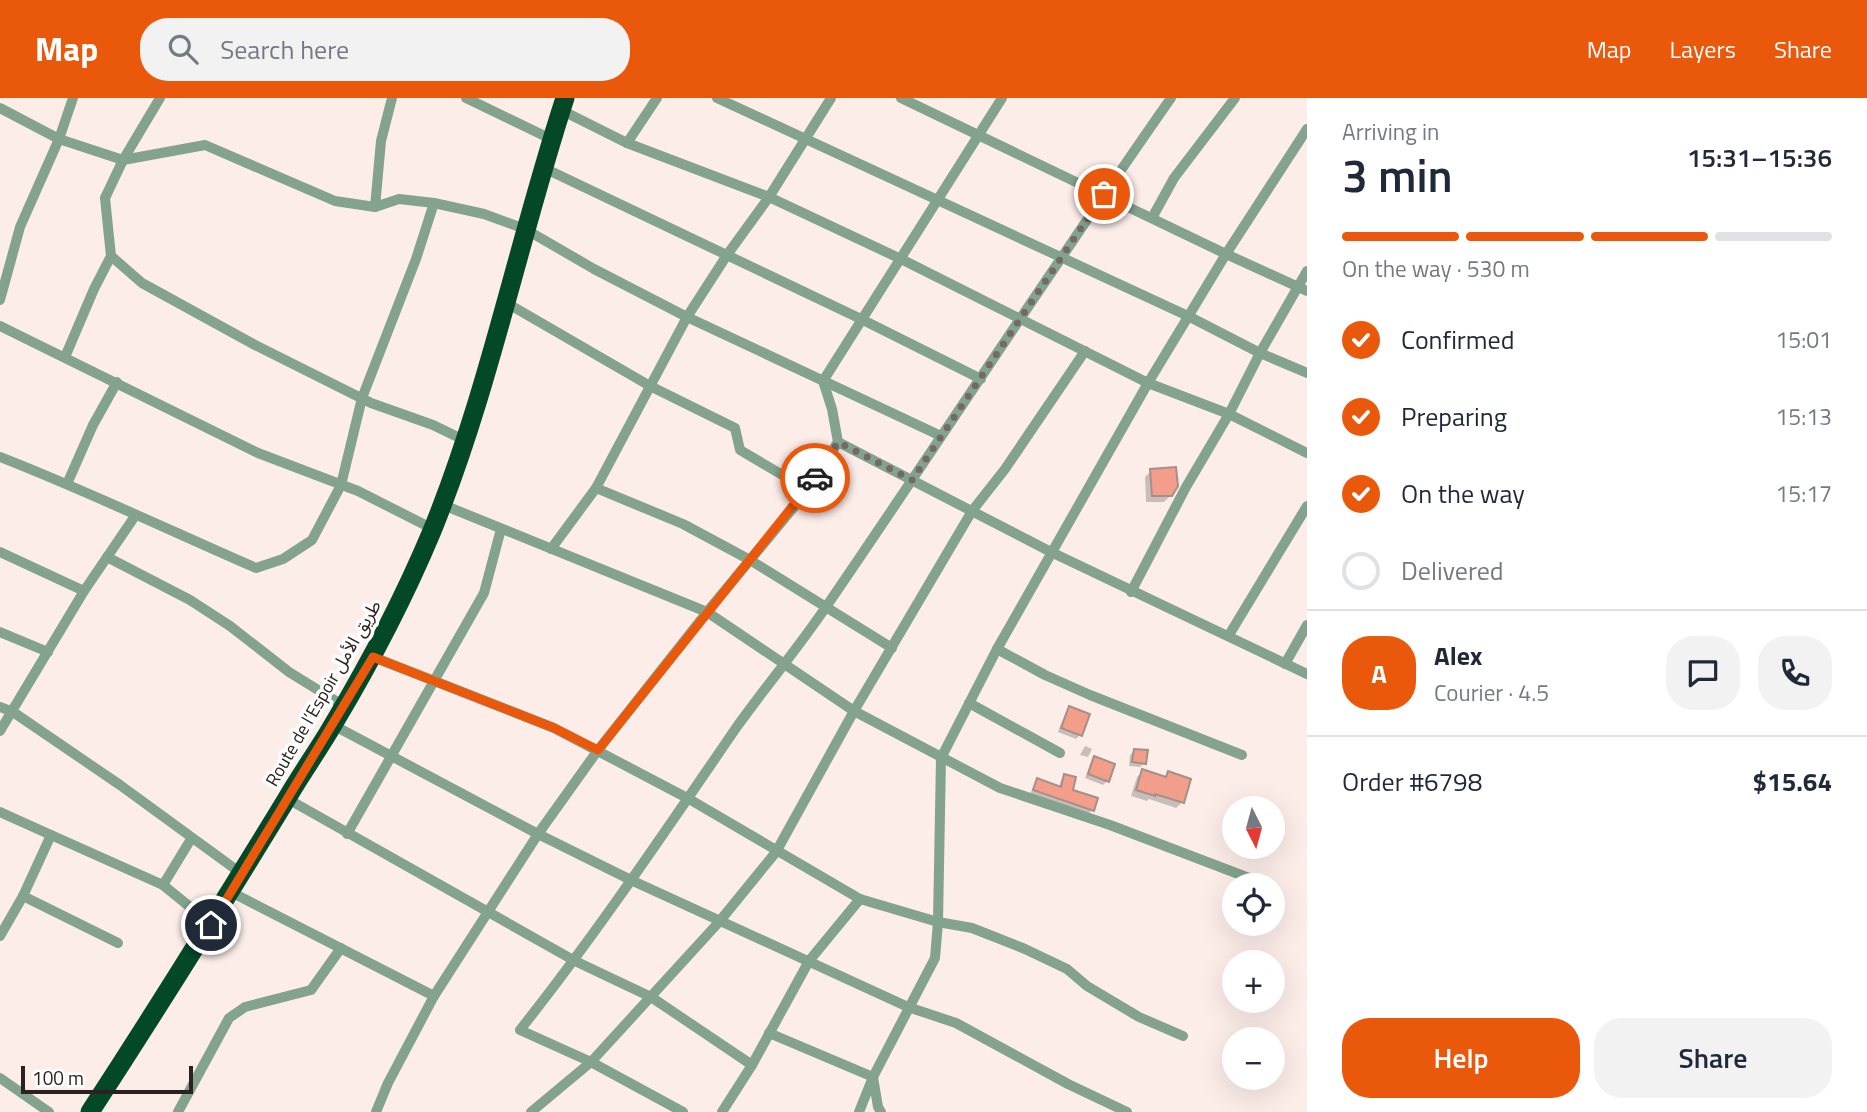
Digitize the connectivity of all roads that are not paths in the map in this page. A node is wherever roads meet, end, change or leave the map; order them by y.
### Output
1 (73, 98) edge
2 (160, 98) edge
3 (392, 98) edge
4 (466, 98) edge
5 (657, 98) edge
6 (717, 98) edge
7 (831, 98) edge
8 (901, 98) edge
9 (931, 98) edge
10 (1002, 98) edge
11 (1171, 98) edge
12 (1235, 98) edge
13 (563, 104) edge
14 (0, 108) edge
15 (926, 110) junction
16 (1306, 134) edge
17 (977, 135) junction
18 (59, 139) junction
19 (805, 139) junction
20 (553, 140) junction
21 (627, 143) junction
22 (123, 160) junction
23 (544, 168) junction
24 (1104, 194) junction
25 (769, 197) junction
26 (938, 201) junction
27 (434, 203) junction
28 (375, 207) junction
29 (1152, 218) junction
30 (525, 229) junction
31 (1226, 254) junction
32 (727, 255) junction
33 (111, 256) junction
34 (1061, 258) junction
35 (901, 260) junction
36 (1307, 271) edge
37 (1302, 288) edge
38 (0, 300) edge
39 (505, 302) junction
40 (1188, 316) junction
41 (687, 317) junction
42 (861, 319) junction
43 (1022, 319) junction
44 (0, 326) edge
45 (1085, 351) junction
46 (1260, 353) junction
47 (65, 357) junction
48 (1307, 373) edge
49 (981, 379) junction
50 (823, 381) junction
51 (117, 382) junction
52 (1148, 383) junction
53 (650, 386) junction
54 (362, 398) junction
55 (1229, 414) junction
56 (941, 436) junction
57 (466, 441) junction
58 (838, 442) junction
59 (1307, 453) edge
60 (0, 457) edge
61 (912, 480) junction
62 (67, 484) junction
63 (341, 485) junction
64 (596, 488) junction
65 (808, 490) junction
66 (441, 504) junction
67 (1307, 506) edge
68 (972, 511) junction
69 (135, 516) junction
70 (501, 528) junction
71 (433, 529) junction
72 (551, 549) junction
73 (0, 552) edge
74 (1051, 552) junction
75 (107, 557) junction
76 (750, 560) junction
77 (84, 591) junction
78 (1132, 592) junction
79 (826, 608) junction
80 (706, 612) junction
81 (1307, 625) edge
82 (0, 632) edge
83 (1229, 635) junction
84 (892, 648) junction
85 (997, 649) junction
86 (48, 652) junction
87 (373, 657) junction
88 (784, 663) junction
89 (1285, 664) junction
90 (1307, 674) edge
91 (434, 682) junction
92 (969, 703) junction
93 (344, 706) junction
94 (0, 707) edge
95 (854, 711) junction
96 (13, 712) junction
97 (333, 725) junction
98 (0, 731) edge
99 (598, 750) junction
100 (1059, 754) dead end
101 (1242, 755) dead end
102 (392, 757) junction
103 (941, 758) junction
104 (286, 798) junction
105 (689, 800) junction
106 (0, 812) edge
107 (347, 834) junction
108 (538, 834) junction
109 (51, 835) junction
110 (191, 839) junction
111 (776, 852) junction
112 (1236, 873) edge
113 (242, 874) junction
114 (633, 881) junction
115 (163, 885) junction
116 (231, 892) junction
117 (23, 896) junction
118 (860, 899) junction
119 (488, 914) junction
120 (719, 922) junction
121 (937, 922) junction
122 (211, 925) junction
123 (0, 936) edge
124 (118, 943) dead end
125 (341, 948) junction
126 (575, 961) junction
127 (809, 961) junction
128 (434, 996) junction
129 (651, 997) junction
130 (908, 1007) junction
131 (769, 1033) junction
132 (1183, 1036) dead end
133 (591, 1062) junction
134 (752, 1065) junction
135 (873, 1077) junction
136 (0, 1078) edge
137 (49, 1112) edge
138 (90, 1112) edge
139 (178, 1112) edge
140 (376, 1112) edge
141 (531, 1112) edge
142 (683, 1112) edge
143 (722, 1112) edge
144 (859, 1112) edge
145 (881, 1112) edge
146 (1127, 1112) edge

1 - 18 street
2 - 22 street
3 - 28 street
4 - 20 street
5 - 21 street
6 - 19 street
7 - 19 street
8 - 15 street
9 - 15 street
10 - 17 street
11 - 24 street
12 - 29 street
13 - 20 highway, Route de l’Espoir طريق الأمل
13 - 21 street
14 - 18 street
15 - 17 street
16 - 31 street
17 - 24 street
17 - 26 street
18 - 22 street
18 - 38 street
19 - 25 street
19 - 26 street
20 - 23 highway, Route de l’Espoir طريق الأمل
21 - 25 street
22 - 28 street
22 - 33 street
23 - 30 highway, Route de l’Espoir طريق الأمل
23 - 32 street
24 - 29 street
24 - 34 street
25 - 32 street
25 - 35 street
26 - 34 street
26 - 35 street
27 - 28 street
27 - 30 street
27 - 54 street
29 - 31 street
30 - 39 highway, Route de l’Espoir طريق الأمل
30 - 41 street
31 - 37 street
31 - 40 street
32 - 41 street
32 - 42 street
33 - 47 street
33 - 54 street
34 - 40 street
34 - 43 street
35 - 42 street
35 - 43 street
36 - 37 street
37 - 46 street
39 - 53 street
39 - 57 highway, Route de l’Espoir طريق الأمل
40 - 46 street
40 - 52 street
41 - 50 street
41 - 53 street
42 - 49 street
42 - 50 street
43 - 45 street
43 - 49 street
44 - 47 street
45 - 52 street
45 - 68 street
46 - 48 street
46 - 55 street
47 - 51 street
49 - 56 street
50 - 56 street
50 - 58 street
51 - 62 street
51 - 63 street
52 - 55 street
52 - 74 street
53 - 64 street
53 - 65 street
54 - 57 street
54 - 63 street
55 - 59 street
55 - 78 street
56 - 61 street
57 - 66 highway, Route de l’Espoir طريق الأمل
58 - 61 street
58 - 65 street
60 - 62 street
61 - 68 street
61 - 79 street
62 - 69 street
63 - 69 street
63 - 71 street
64 - 72 street
64 - 76 street
65 - 76 street
66 - 70 street
66 - 71 highway, Route de l’Espoir طريق الأمل
67 - 83 street
68 - 74 street
68 - 84 street
69 - 75 street
70 - 72 street
70 - 91 street
71 - 87 highway, Route de l’Espoir طريق الأمل
72 - 80 street
73 - 77 street
74 - 78 street
74 - 85 street
75 - 77 street
75 - 93 street
76 - 79 street
76 - 80 street
77 - 86 street
78 - 83 street
79 - 84 street
79 - 88 street
80 - 88 street
80 - 99 street
81 - 89 street
82 - 86 street
83 - 89 street
84 - 95 street
85 - 92 street
85 - 101 street
86 - 96 street
87 - 91 street
87 - 93 highway, Route de l’Espoir طريق الأمل
88 - 95 street
88 - 105 street
89 - 90 street
91 - 99 street
91 - 102 street
92 - 100 street
92 - 103 street
93 - 97 highway, Route de l’Espoir طريق الأمل
94 - 96 street
95 - 103 street
95 - 111 street
96 - 98 street
96 - 110 street
97 - 102 street
97 - 104 highway, Route de l’Espoir طريق الأمل
99 - 105 street
99 - 108 street
102 - 107 street
102 - 108 street
103 - 112 street
103 - 121 street
104 - 107 street
104 - 113 highway, Route de l’Espoir طريق الأمل
105 - 111 street
105 - 114 street
106 - 109 street
107 - 119 street
108 - 114 street
108 - 119 street
109 - 115 street
109 - 117 street
110 - 113 street
110 - 115 street
111 - 118 street
111 - 120 street
113 - 116 highway, Route de l’Espoir طريق الأمل
114 - 120 street
114 - 126 street
115 - 122 street
116 - 122 highway, Route de l’Espoir طريق الأمل
116 - 125 street
117 - 123 street
117 - 124 street
118 - 121 street
118 - 127 street
119 - 126 street
119 - 128 street
120 - 127 street
120 - 129 street
121 - 130 street
121 - 132 street
122 - 138 highway, Route de l’Espoir طريق الأمل
125 - 128 street
125 - 139 street
126 - 129 street
126 - 133 street
127 - 130 street
127 - 131 street
128 - 140 street
129 - 133 street
129 - 134 street
130 - 135 street
130 - 146 street
131 - 134 street
131 - 135 street
133 - 141 street
133 - 142 street
134 - 143 street
135 - 144 street
135 - 145 street
136 - 137 street

